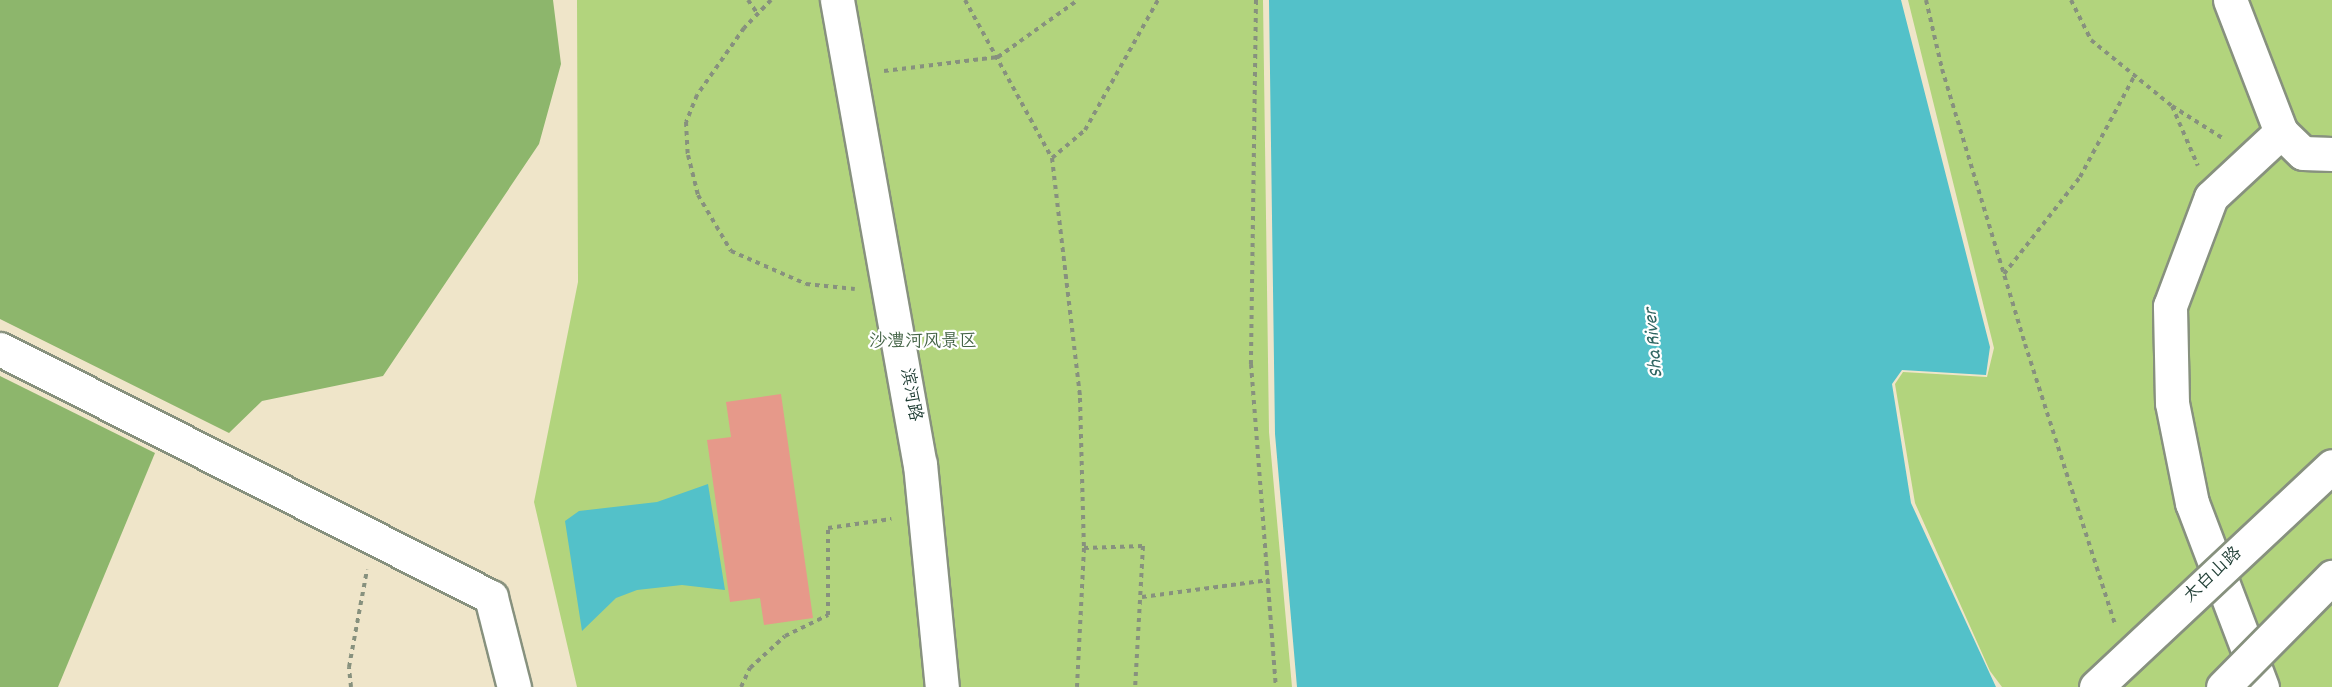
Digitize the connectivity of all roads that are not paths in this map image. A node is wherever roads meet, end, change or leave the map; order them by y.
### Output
1 (837, 0) edge
2 (2230, 0) edge
3 (2281, 132) junction
4 (2332, 154) edge
5 (0, 349) edge
6 (2332, 466) edge
7 (2332, 577) edge
8 (514, 687) edge
9 (942, 687) edge
10 (2096, 687) edge
11 (2223, 687) edge
12 (2262, 687) edge

1 - 9 street, 滨河路
2 - 3 street
3 - 4 street
3 - 12 street
5 - 8 street
6 - 10 street, 太白山路, bridge
7 - 11 street, bridge

